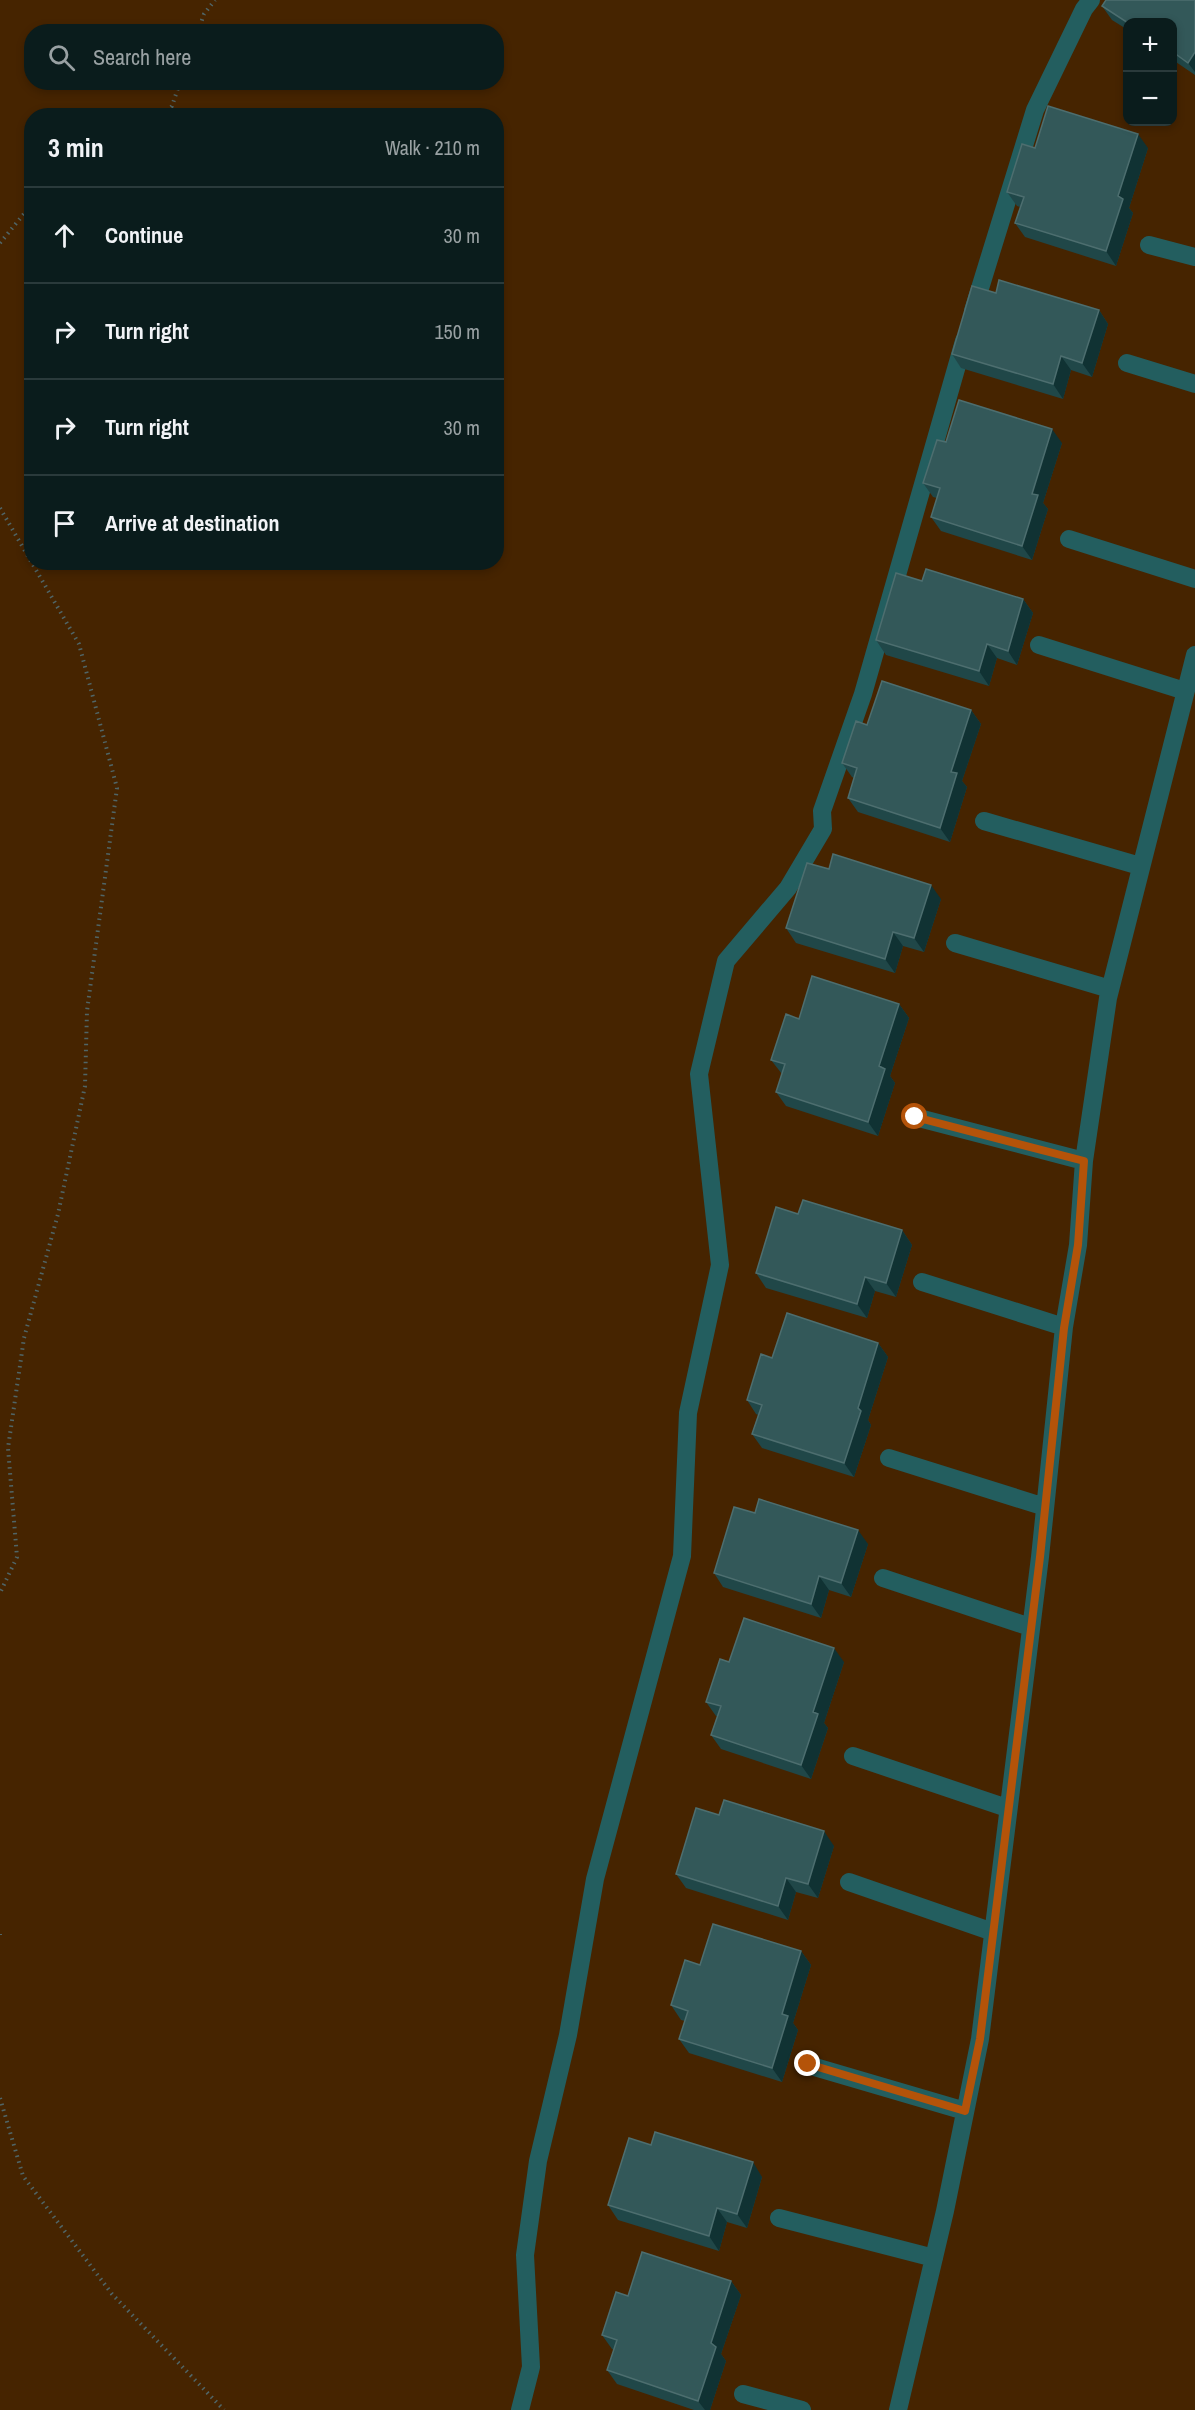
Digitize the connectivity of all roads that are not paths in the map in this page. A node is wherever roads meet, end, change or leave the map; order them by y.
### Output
1 (1091, 0) edge
2 (1149, 245) dead end
3 (1195, 257) edge
4 (1126, 363) dead end
5 (1195, 384) edge
6 (1069, 539) dead end
7 (1195, 579) edge
8 (1039, 645) dead end
9 (1195, 655) edge
10 (1185, 691) junction
11 (984, 820) dead end
12 (1140, 866) junction
13 (955, 943) dead end
14 (1110, 989) junction
15 (915, 1117) dead end
16 (1084, 1161) junction
17 (922, 1282) dead end
18 (1064, 1328) junction
19 (889, 1458) dead end
20 (1045, 1507) junction
21 (883, 1578) dead end
22 (1030, 1627) junction
23 (853, 1756) dead end
24 (1007, 1808) junction
25 (849, 1882) dead end
26 (993, 1932) junction
27 (808, 2064) dead end
28 (965, 2111) junction
29 (779, 2218) dead end
30 (934, 2258) junction
31 (743, 2394) dead end
32 (520, 2410) edge
33 (802, 2410) edge
34 (898, 2410) edge

1 - 32 street
2 - 3 street
4 - 5 street
6 - 7 street
8 - 10 street
9 - 10 street
10 - 12 street
11 - 12 street
12 - 14 street
13 - 14 street
14 - 16 street
15 - 16 street
16 - 18 street
17 - 18 street
18 - 20 street
19 - 20 street
20 - 22 street
21 - 22 street
22 - 24 street
23 - 24 street
24 - 26 street
25 - 26 street
26 - 28 street
27 - 28 street
28 - 30 street
29 - 30 street
30 - 34 street
31 - 33 street

